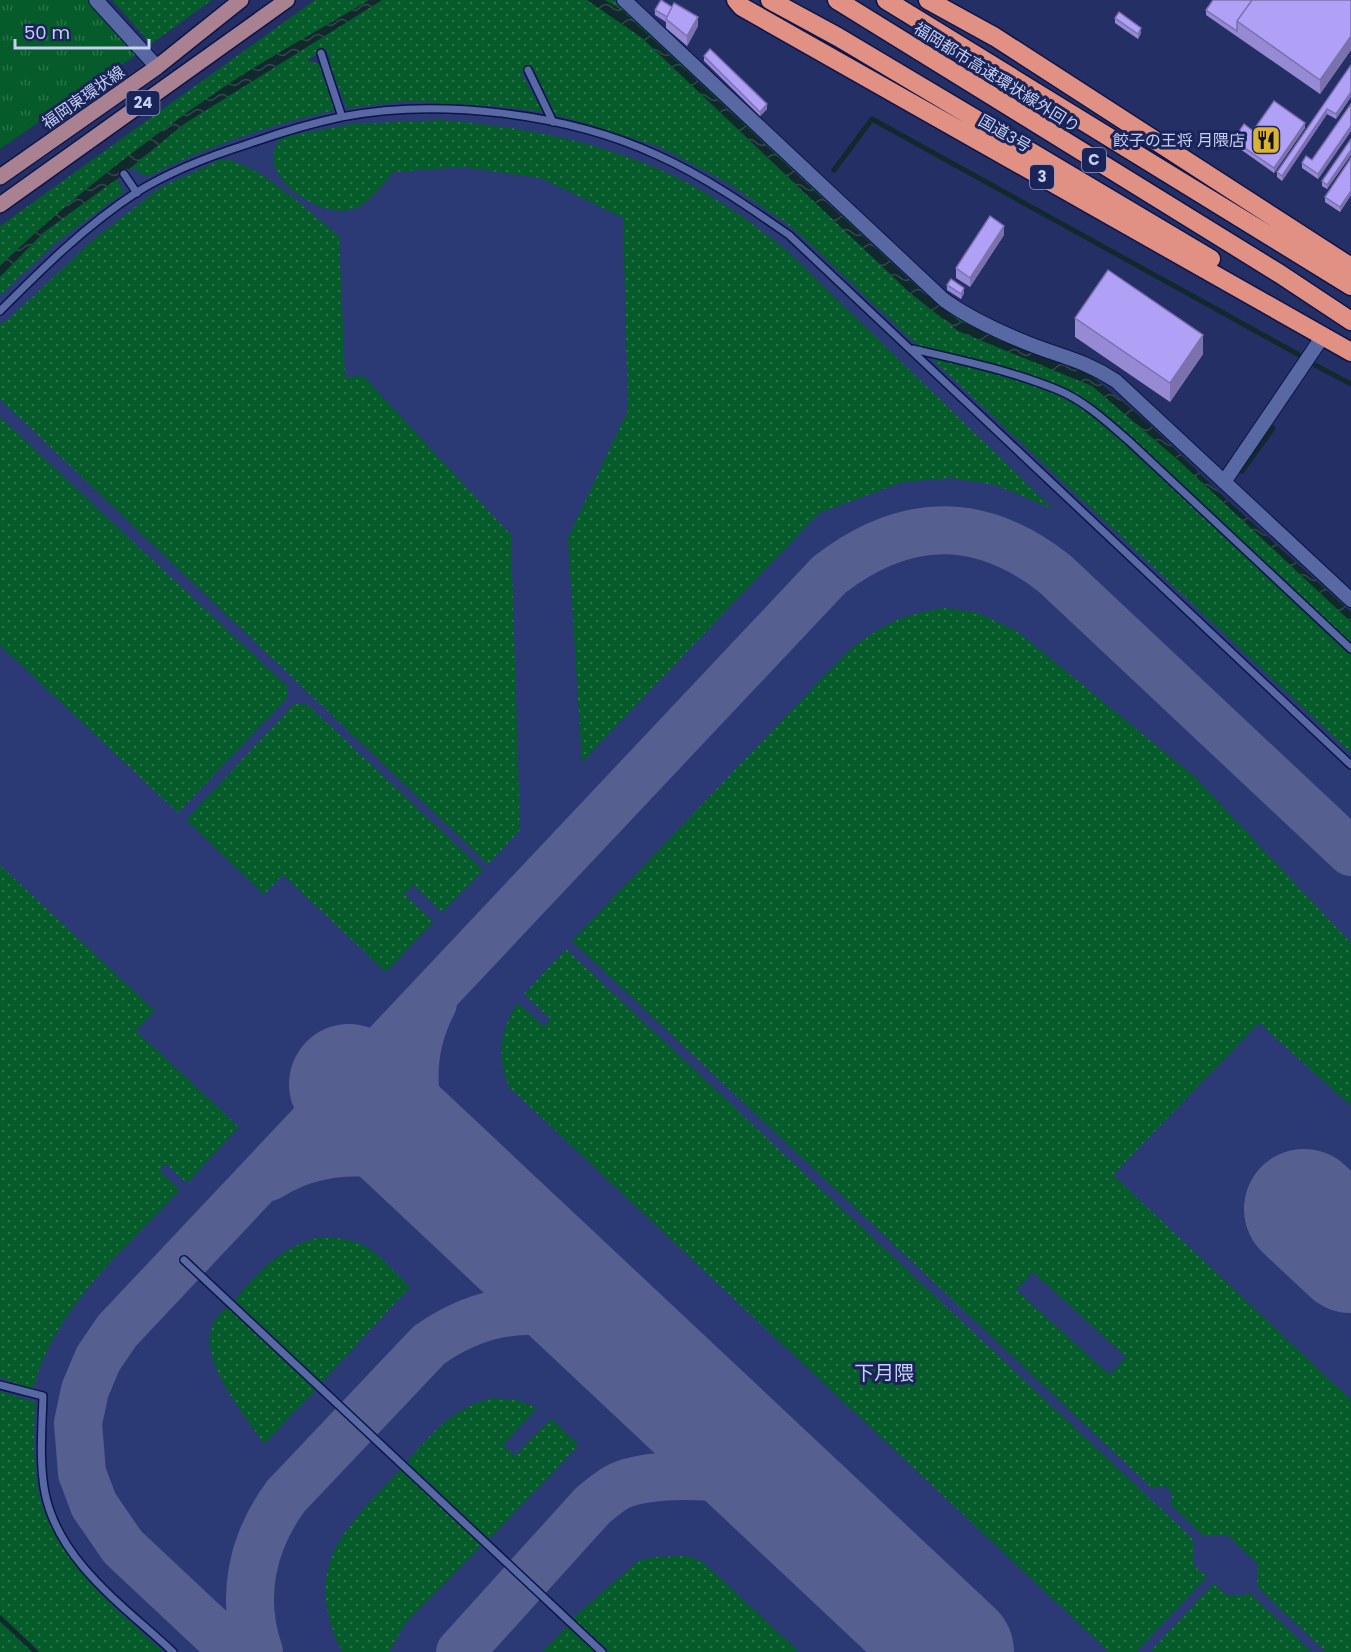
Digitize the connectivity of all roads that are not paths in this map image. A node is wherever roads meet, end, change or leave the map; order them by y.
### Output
1 (96, 0) edge
2 (241, 0) edge
3 (287, 0) edge
4 (624, 0) edge
5 (736, 0) edge
6 (770, 0) edge
7 (837, 0) edge
8 (886, 0) edge
9 (906, 0) edge
10 (928, 0) edge
11 (321, 53) dead end
12 (157, 67) junction
13 (528, 70) dead end
14 (342, 117) junction
15 (553, 122) junction
16 (124, 174) dead end
17 (0, 177) edge
18 (137, 193) junction
19 (0, 205) edge
20 (1347, 268) edge
21 (1351, 286) edge
22 (0, 311) edge
23 (1351, 321) edge
24 (1323, 336) junction
25 (1351, 344) edge
26 (910, 349) junction
27 (1351, 352) edge
28 (1224, 482) junction
29 (1351, 600) edge
30 (1351, 650) edge
31 (1351, 765) edge
32 (184, 1260) dead end
33 (0, 1385) edge
34 (173, 1652) edge
35 (602, 1652) edge

1 - 12 street
2 - 12 main road, 福岡東環状線 / 24
3 - 19 main road, 24
4 - 28 street
5 - 24 highway, 国道3号 / 3
6 - 25 highway
7 - 23 highway, 福岡都市高速環状線外回り / C
8 - 21 highway, C
9 - 20 highway
10 - 20 highway
11 - 14 lane
12 - 17 main road, 福岡東環状線 / 24
13 - 15 lane
14 - 15 lane
14 - 18 lane
15 - 26 lane
16 - 18 lane
18 - 22 lane
24 - 27 highway, 国道3号 / 3
24 - 28 street
26 - 30 lane
26 - 31 lane
28 - 29 street
32 - 35 lane
33 - 34 lane

